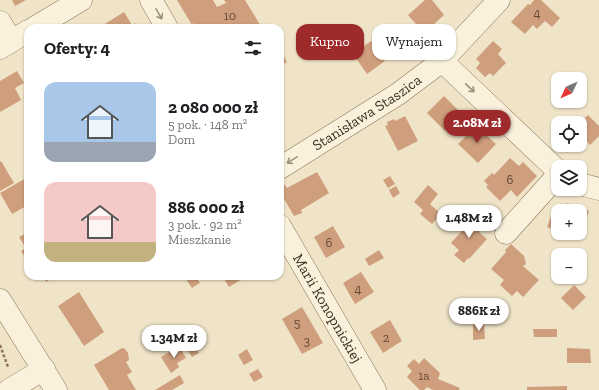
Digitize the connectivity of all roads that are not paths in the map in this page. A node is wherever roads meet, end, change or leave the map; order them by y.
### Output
1 (81, 0) edge
2 (151, 0) edge
3 (499, 0) edge
4 (0, 22) edge
5 (41, 24) edge
6 (165, 24) edge
7 (13, 40) edge
8 (442, 61) junction
9 (551, 164) edge
10 (284, 165) edge
11 (551, 183) edge
12 (587, 186) edge
13 (599, 189) edge
14 (506, 232) dead end
15 (284, 233) edge
16 (0, 300) edge
17 (44, 369) junction
18 (9, 390) edge
19 (56, 390) edge
20 (375, 390) edge

1 - 5 street
2 -> 6 street
3 - 8 street, Stanisława Staszica
4 - 7 street
8 -> 9 street
8 -> 10 street, Stanisława Staszica
11 - 14 street
12 - 13 street
15 - 20 street, Marii Konopnickiej
16 - 17 street
17 - 18 street
17 - 19 street

